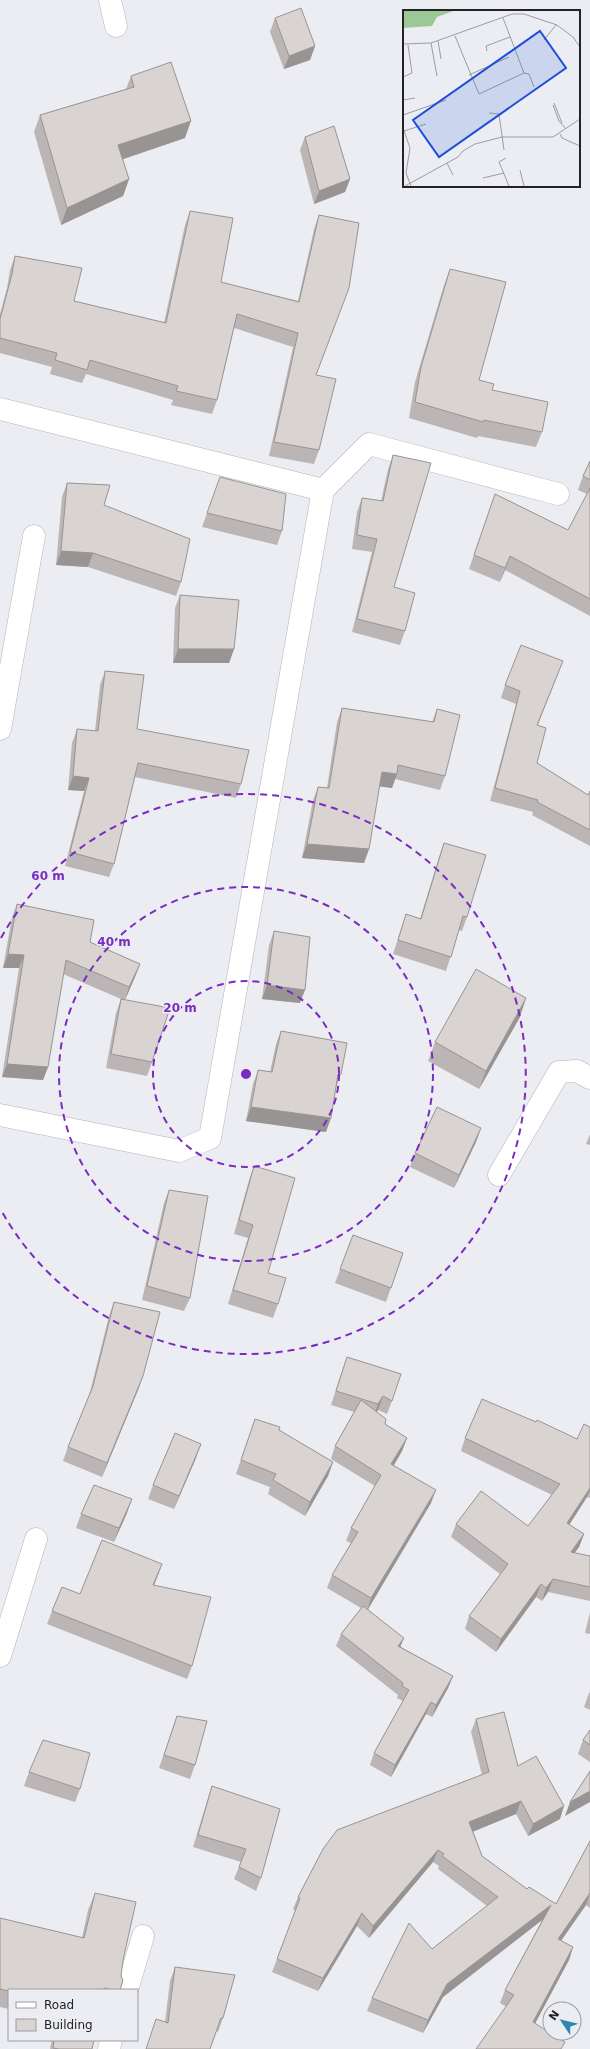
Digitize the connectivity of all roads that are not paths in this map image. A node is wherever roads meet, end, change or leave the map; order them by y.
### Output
1 (110, 0) edge
2 (116, 26) dead end
3 (0, 409) edge
4 (323, 490) junction
5 (558, 494) dead end
6 (34, 536) dead end
7 (0, 729) edge
8 (590, 1078) edge
9 (0, 1114) edge
10 (499, 1175) dead end
11 (36, 1539) dead end
12 (0, 1656) edge
13 (143, 1936) dead end
14 (127, 1989) edge

1 - 2 street
3 - 4 street
4 - 5 street
4 - 9 street
6 - 7 street
8 - 10 street
11 - 12 street
13 - 14 street

